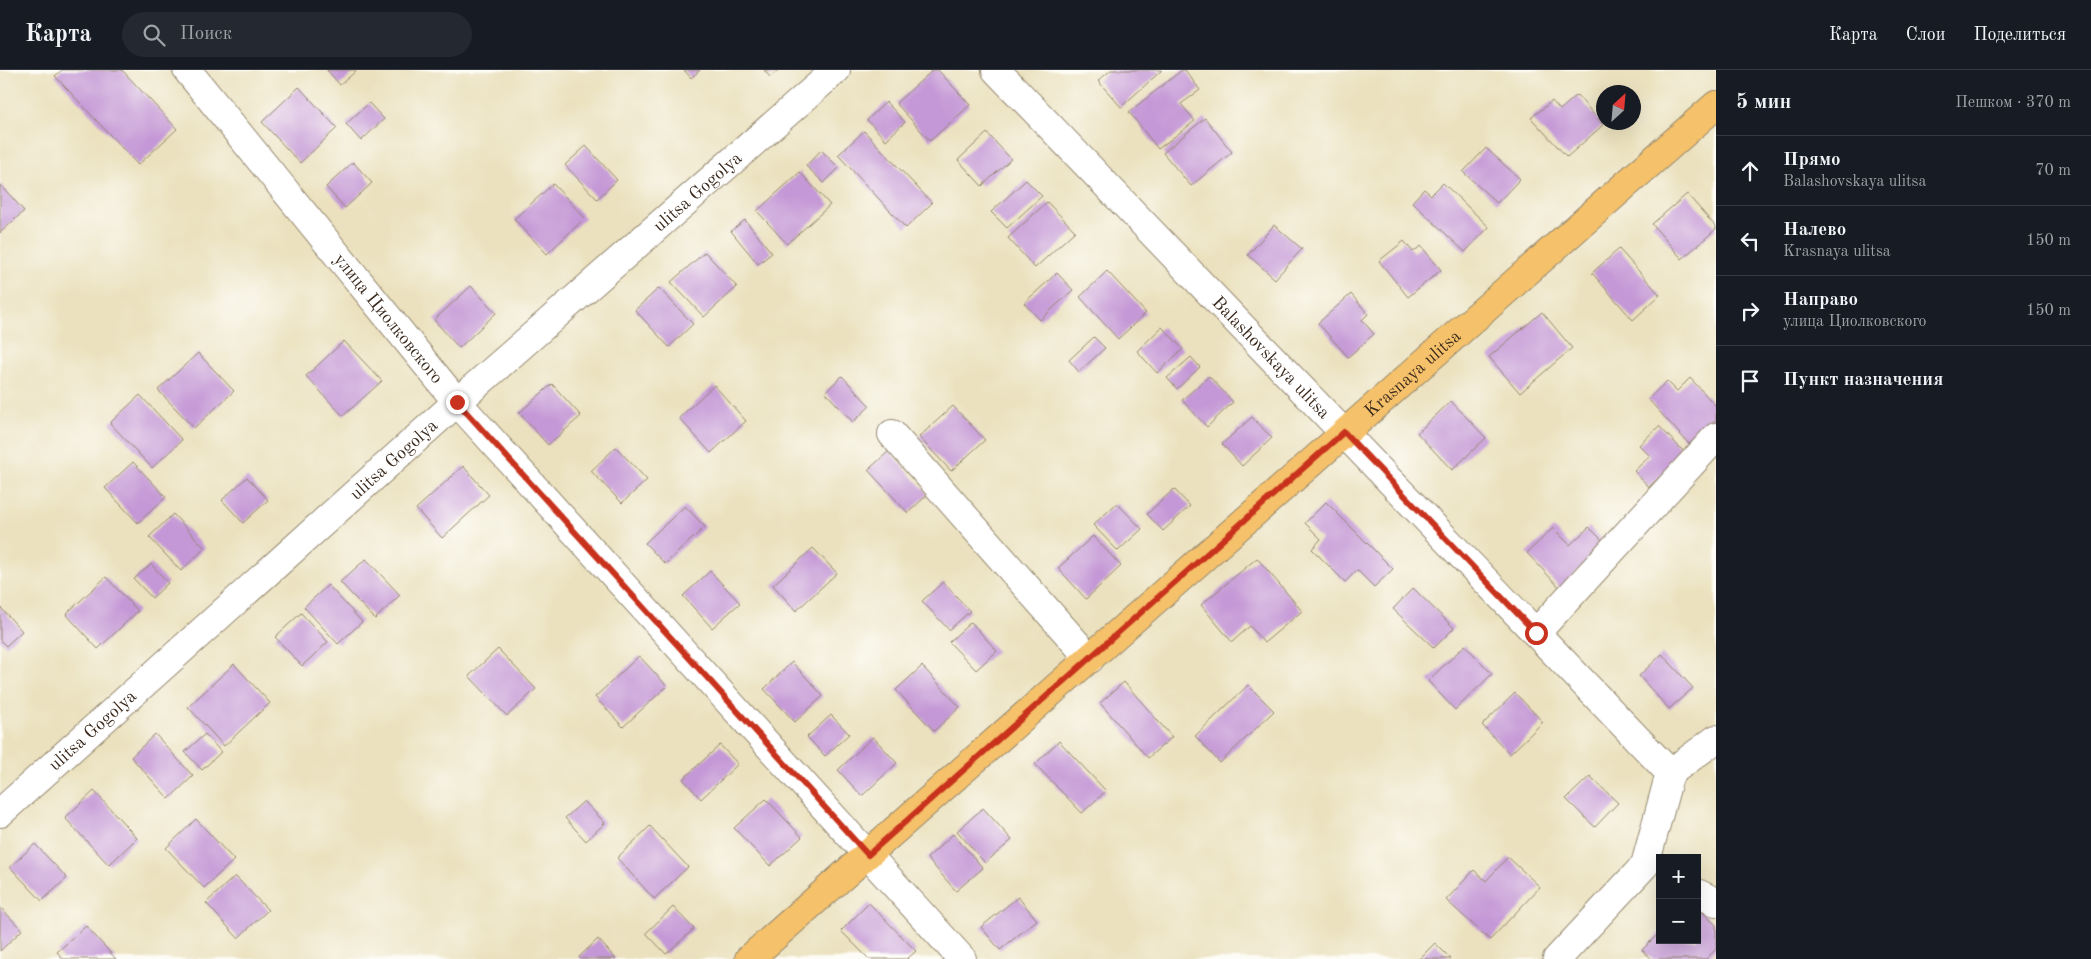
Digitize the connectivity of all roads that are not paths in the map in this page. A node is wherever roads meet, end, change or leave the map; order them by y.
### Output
1 (188, 70) edge
2 (836, 70) edge
3 (996, 70) edge
4 (1716, 105) edge
5 (457, 402) junction
6 (1344, 432) junction
7 (892, 434) dead end
8 (1716, 438) edge
9 (1536, 633) junction
10 (1090, 658) junction
11 (1716, 739) edge
12 (1670, 772) junction
13 (0, 813) edge
14 (868, 855) junction
15 (1652, 869) edge
16 (1701, 895) edge
17 (1716, 902) edge
18 (749, 959) edge
19 (962, 959) edge
20 (1557, 959) edge

1 - 5 street, улица Циолковского
2 - 5 street, ulitsa Gogolya
3 - 6 street, Balashovskaya ulitsa
4 - 6 main road, Krasnaya ulitsa
5 - 13 street, ulitsa Gogolya
5 - 14 street, улица Циолковского
6 - 9 street, Balashovskaya ulitsa
6 - 10 main road, Krasnaya ulitsa
7 - 10 street
8 - 9 street
9 - 12 street, Balashovskaya ulitsa
10 - 14 main road, Krasnaya ulitsa
11 - 12 street
12 - 15 street
14 - 18 main road, Krasnaya ulitsa
14 - 19 street, улица Циолковского
15 - 20 street
16 - 17 street

